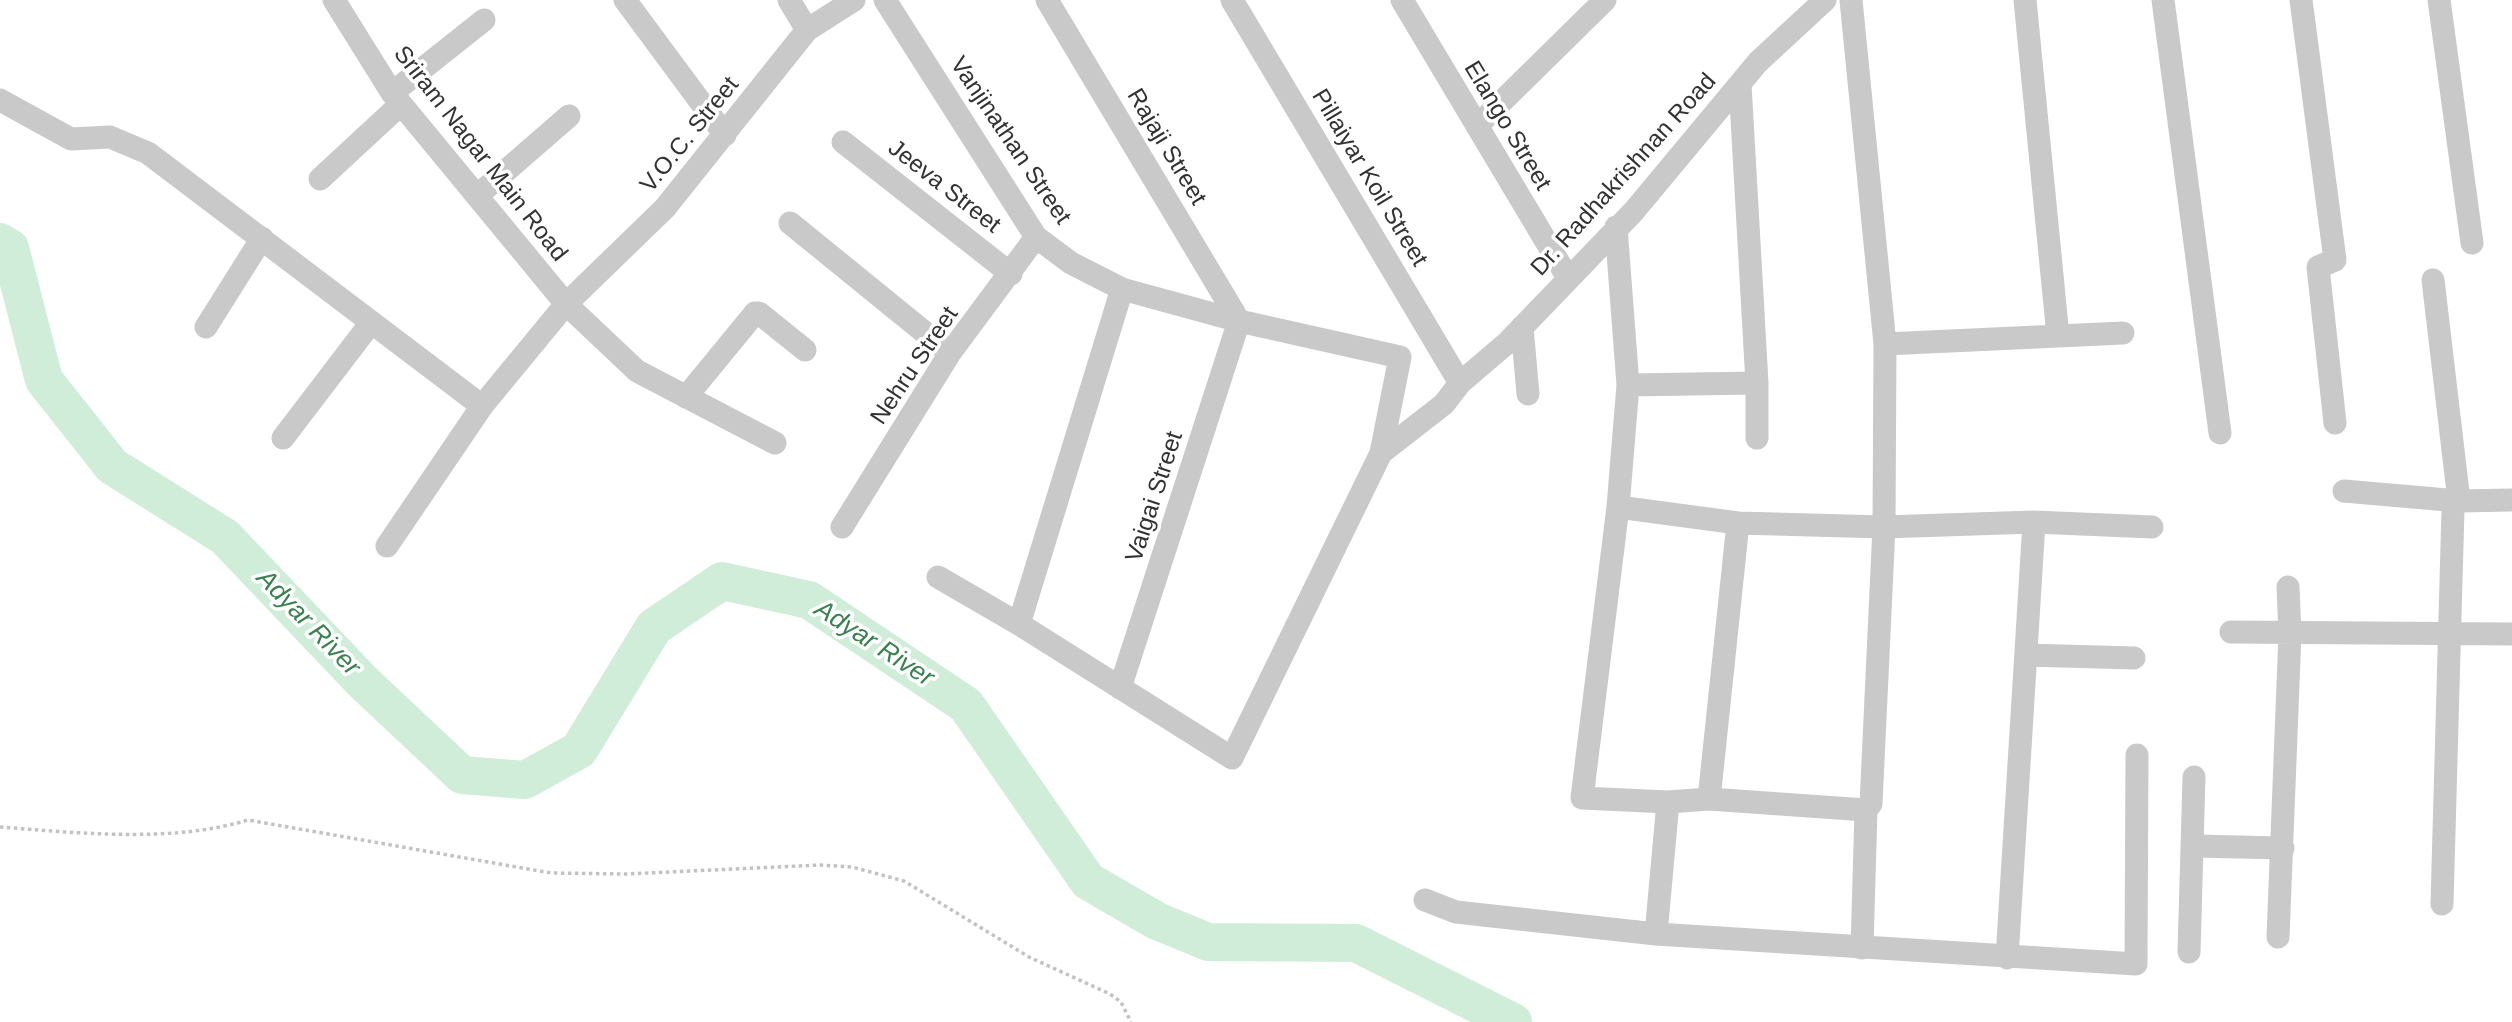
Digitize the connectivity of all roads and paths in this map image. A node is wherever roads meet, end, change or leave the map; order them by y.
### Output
1 (334, 0) edge
2 (625, 0) edge
3 (789, 0) edge
4 (853, 0) edge
5 (885, 0) edge
6 (1047, 0) edge
7 (1232, 0) edge
8 (1402, 0) edge
9 (1605, 0) edge
10 (1825, 0) edge
11 (1851, 0) edge
12 (2025, 0) edge
13 (2163, 0) edge
14 (2301, 0) edge
15 (2439, 0) edge
16 (484, 20) dead end
17 (807, 30) junction
18 (1740, 84) junction
19 (397, 99) junction
20 (0, 100) edge
21 (569, 116) dead end
22 (1477, 126) junction
23 (725, 135) junction
24 (844, 142) dead end
25 (320, 179) dead end
26 (478, 194) junction
27 (790, 223) dead end
28 (1616, 227) junction
29 (1037, 237) junction
30 (262, 238) junction
31 (2472, 243) dead end
32 (1012, 274) junction
33 (1568, 278) junction
34 (2433, 280) dead end
35 (1122, 289) junction
36 (566, 304) junction
37 (1239, 321) junction
38 (370, 324) junction
39 (206, 327) dead end
40 (1522, 327) junction
41 (2123, 332) dead end
42 (2058, 336) junction
43 (1885, 344) junction
44 (805, 350) dead end
45 (950, 353) junction
46 (1460, 383) junction
47 (1757, 383) junction
48 (1628, 385) junction
49 (1528, 394) dead end
50 (687, 397) junction
51 (482, 406) junction
52 (2335, 423) dead end
53 (2220, 433) dead end
54 (283, 438) dead end
55 (1757, 438) dead end
56 (775, 443) dead end
57 (1381, 453) junction
58 (2344, 491) dead end
59 (2512, 500) edge
60 (2459, 501) junction
61 (1618, 507) junction
62 (2034, 522) junction
63 (1738, 523) junction
64 (842, 527) dead end
65 (1884, 527) junction
66 (2152, 527) dead end
67 (387, 546) dead end
68 (938, 577) dead end
69 (2288, 587) dead end
70 (1019, 624) junction
71 (2231, 632) dead end
72 (2449, 632) junction
73 (2290, 634) junction
74 (2512, 634) edge
75 (2026, 655) junction
76 (2134, 658) dead end
77 (1120, 688) junction
78 (2137, 755) dead end
79 (2194, 777) dead end
80 (1709, 799) junction
81 (1668, 802) junction
82 (1866, 810) junction
83 (0, 827) edge
84 (2194, 846) junction
85 (2283, 848) junction
86 (1425, 900) dead end
87 (2442, 904) dead end
88 (1656, 934) junction
89 (2278, 937) dead end
90 (1862, 948) junction
91 (2189, 952) dead end
92 (2007, 958) junction
93 (1131, 1022) edge

1 - 19 street, Sriram Nagar Main Road
2 - 23 street
3 - 17 street
4 - 17 street, V.O.C. Street
5 - 29 street, Vanjinathan Street
6 - 37 street, Rajaji Street
7 - 46 street, Pillaiyar Koil Street
8 - 22 street, Elango Street
9 - 22 street
10 - 18 street, Dr. Radhakrishnan Road
11 - 43 street
12 - 42 street
13 - 53 street
14 - 52 street
15 - 31 street
16 - 19 street
17 - 23 street, V.O.C. Street
18 - 28 street, Dr. Radhakrishnan Road
18 - 47 street
19 - 25 street
19 - 26 street, Sriram Nagar Main Road
20 - 30 street
21 - 26 street
22 - 33 street, Elango Street
23 - 36 street, V.O.C. Street
24 - 32 street, Jeeva Street
26 - 36 street, Sriram Nagar Main Road
27 - 45 street
28 - 33 street, Dr. Radhakrishnan Road
28 - 48 street
29 - 32 street, Nehru Street
29 - 35 street, Vanjinathan Street
30 - 38 street
30 - 39 street
32 - 45 street, Nehru Street
33 - 40 street, Dr. Radhakrishnan Road
34 - 60 street
35 - 37 street, Vanjinathan Street
35 - 70 street
36 - 50 street, Sriram Nagar Main Road
36 - 51 street, V.O.C. Street
37 - 57 street, Vanjinathan Street
37 - 77 street, Vaigai Street
38 - 51 street
38 - 54 street
40 - 46 street, Dr. Radhakrishnan Road
40 - 49 street
41 - 42 street
42 - 43 street
43 - 65 street
44 - 50 street
45 - 64 street, Nehru Street
46 - 57 street, Dr. Radhakrishnan Road
47 - 48 street
47 - 55 street
48 - 61 street
50 - 56 street, Sriram Nagar Main Road
51 - 67 street, V.O.C. Street
57 - 77 street
58 - 60 street
59 - 60 street
60 - 72 street
61 - 63 street
61 - 81 street
62 - 65 street
62 - 66 street
62 - 75 street
63 - 65 street
63 - 80 street
65 - 82 street
68 - 70 street
69 - 73 street
70 - 77 street
71 - 73 street
72 - 73 street
72 - 74 street
72 - 87 street
73 - 85 street
75 - 76 street
75 - 92 street
78 - 92 street
79 - 84 street
80 - 81 street
80 - 82 street
81 - 88 street
82 - 90 street
83 - 93 path
84 - 85 street
84 - 91 street
85 - 89 street
86 - 88 street
88 - 90 street
90 - 92 street

